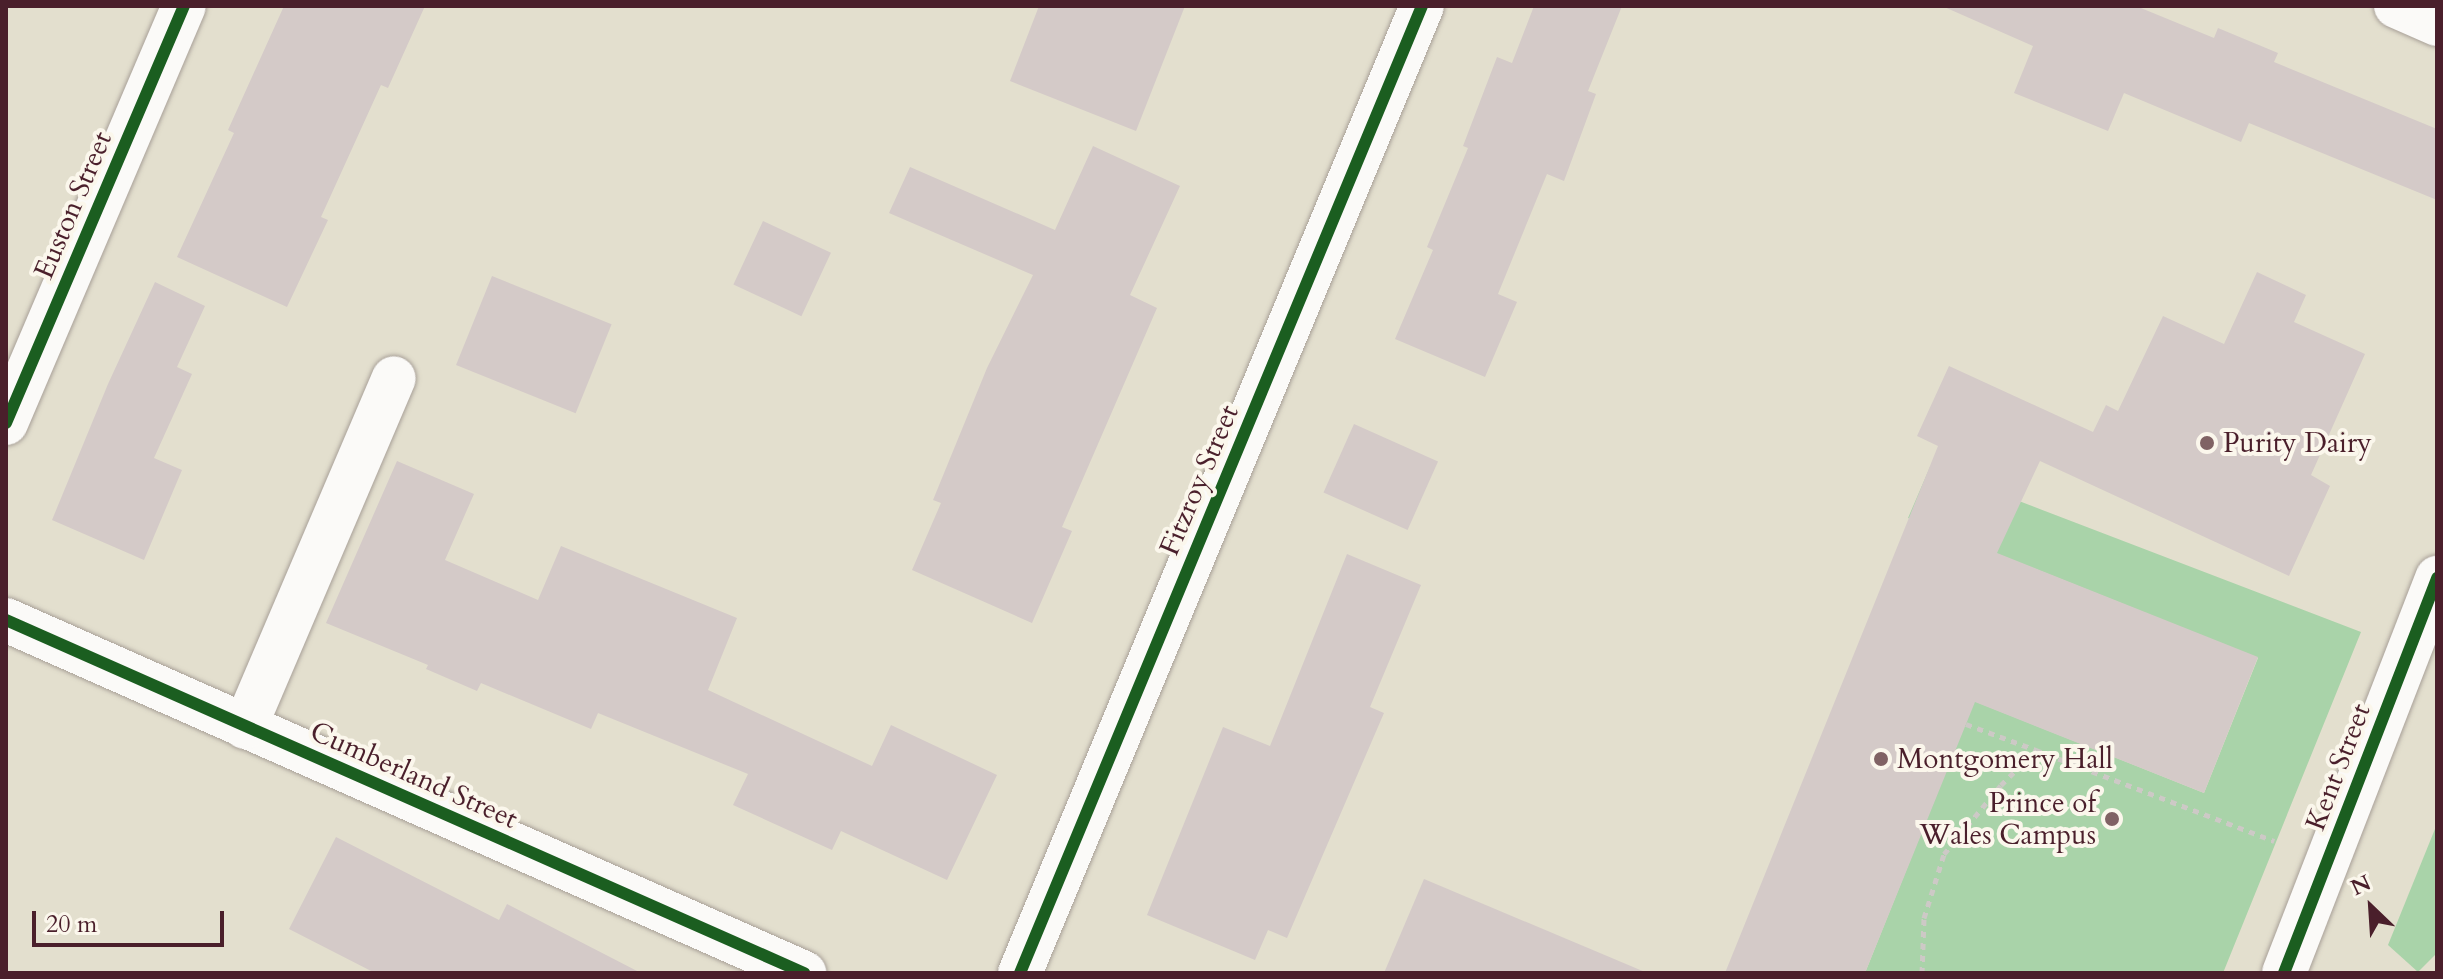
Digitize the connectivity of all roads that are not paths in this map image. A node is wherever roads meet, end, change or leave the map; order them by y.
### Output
1 (184, 6) edge
2 (1422, 6) edge
3 (2396, 6) edge
4 (2437, 24) edge
5 (394, 378) dead end
6 (6, 423) edge
7 (2437, 578) edge
8 (6, 620) edge
9 (245, 727) junction
10 (804, 973) edge
11 (1020, 973) edge
12 (2284, 973) edge

1 - 6 street, Euston Street
2 - 11 street, Fitzroy Street
3 - 4 street
5 - 9 street
7 - 12 street, Kent Street
8 - 9 street, Cumberland Street
9 - 10 street, Cumberland Street

